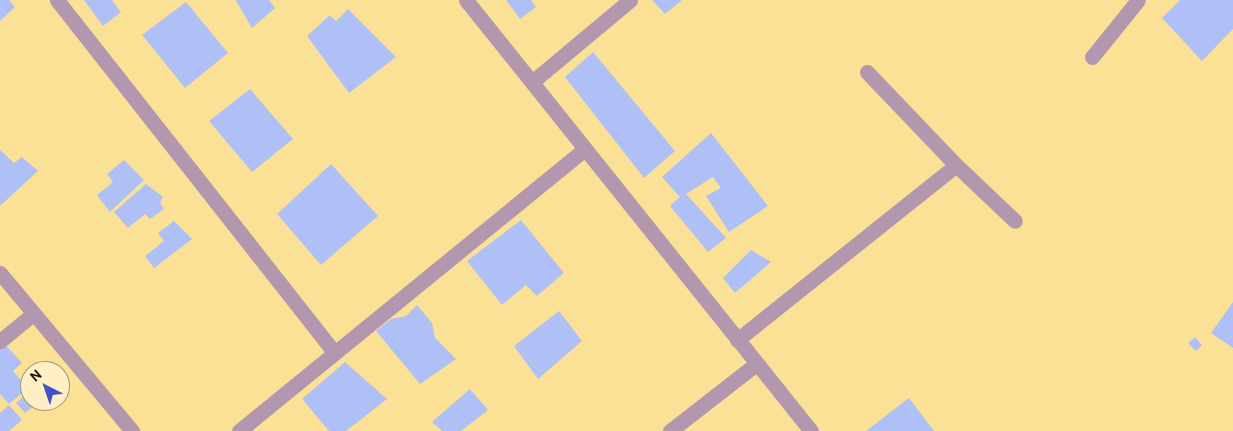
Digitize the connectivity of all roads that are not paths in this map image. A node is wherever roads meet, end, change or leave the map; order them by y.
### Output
1 (56, 0) edge
2 (466, 0) edge
3 (630, 0) edge
4 (1138, 0) edge
5 (1092, 57) dead end
6 (867, 72) dead end
7 (532, 82) junction
8 (585, 149) junction
9 (956, 164) junction
10 (1015, 221) dead end
11 (0, 274) edge
12 (34, 314) junction
13 (737, 340) junction
14 (0, 341) edge
15 (335, 353) junction
16 (756, 364) junction
17 (132, 431) edge
18 (239, 431) edge
19 (670, 431) edge
20 (811, 431) edge

1 - 15 street
2 - 7 street
3 - 7 street
4 - 5 street
6 - 9 street
7 - 8 street
8 - 13 street
8 - 15 street
9 - 10 street
9 - 13 street
11 - 12 street
12 - 14 street
12 - 17 street
13 - 16 street
15 - 18 street
16 - 19 street
16 - 20 street

